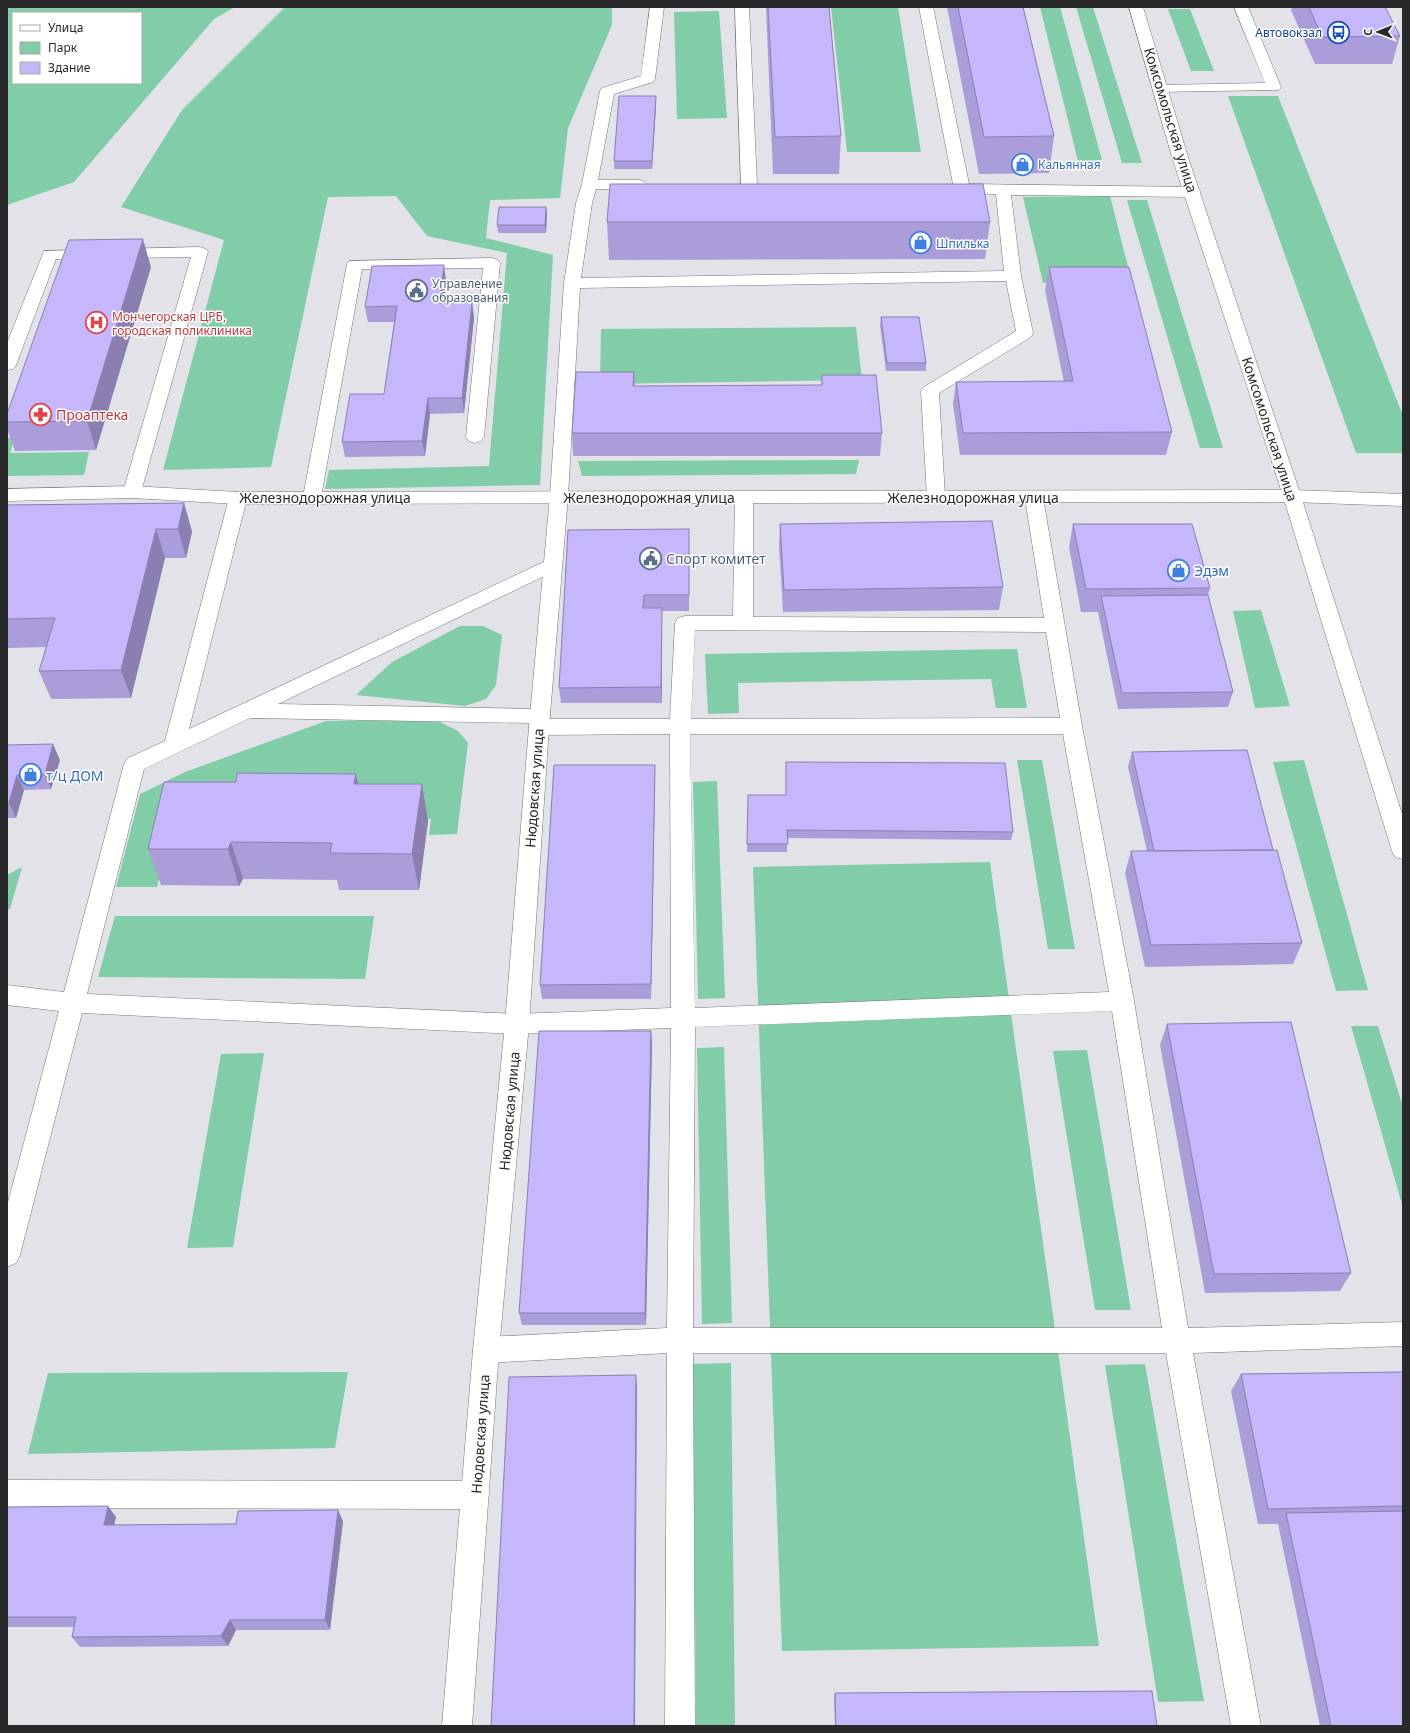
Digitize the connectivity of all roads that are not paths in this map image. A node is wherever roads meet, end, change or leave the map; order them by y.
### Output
1 (657, 7) edge
2 (742, 7) edge
3 (926, 7) edge
4 (1136, 7) edge
5 (1241, 7) edge
6 (1161, 88) junction
7 (590, 184) junction
8 (654, 185) edge
9 (734, 185) edge
10 (939, 188) edge
11 (962, 188) junction
12 (1003, 190) junction
13 (1193, 192) junction
14 (1013, 276) junction
15 (572, 283) junction
16 (7, 365) edge
17 (475, 437) dead end
18 (132, 492) junction
19 (7, 495) edge
20 (558, 496) junction
21 (1292, 496) junction
22 (312, 497) junction
23 (936, 497) junction
24 (238, 498) junction
25 (744, 498) junction
26 (1034, 498) junction
27 (1403, 500) edge
28 (552, 564) junction
29 (743, 624) junction
30 (1055, 625) junction
31 (248, 710) junction
32 (539, 722) junction
33 (1072, 726) junction
34 (680, 727) junction
35 (174, 746) junction
36 (1403, 850) edge
37 (7, 995) edge
38 (1122, 1001) junction
39 (72, 1003) junction
40 (683, 1017) junction
41 (517, 1024) junction
42 (7, 1255) edge
43 (1403, 1334) edge
44 (680, 1340) junction
45 (1177, 1341) junction
46 (486, 1350) junction
47 (7, 1494) edge
48 (475, 1495) junction
49 (457, 1726) edge
50 (680, 1726) edge
51 (1246, 1726) edge

1 - 7 street, Нюдовская улица
2 - 9 street
3 - 11 street
4 - 6 street, Комсомольская улица
5 - 6 street
6 - 13 street, Комсомольская улица
7 - 8 street
7 - 15 street, Нюдовская улица
10 - 11 street
11 - 12 street
12 - 13 street
12 - 14 street
13 - 21 street, Комсомольская улица
14 - 15 street
14 - 23 street
15 - 20 street, Нюдовская улица
16 - 18 street
17 - 22 street
18 - 19 street, Железнодорожная улица
18 - 24 street, Железнодорожная улица
20 - 22 street, Железнодорожная улица
20 - 25 street, Железнодорожная улица
20 - 28 street, Нюдовская улица
21 - 26 street, Железнодорожная улица
21 - 27 street, Железнодорожная улица
21 - 36 street, Комсомольская улица
22 - 24 street, Железнодорожная улица
23 - 25 street, Железнодорожная улица
23 - 26 street, Железнодорожная улица
24 - 35 street
25 - 29 street
26 - 30 street
28 - 31 street
28 - 32 street, Нюдовская улица
29 - 30 street
29 - 34 street
30 - 33 street
31 - 32 street
31 - 35 street
32 - 34 street
32 - 41 street, Нюдовская улица
33 - 34 street
33 - 38 street
34 - 40 street
35 - 39 street
37 - 39 street
38 - 40 street
38 - 45 street
39 - 41 street
39 - 42 street
40 - 41 street
40 - 44 street
41 - 46 street, Нюдовская улица
43 - 45 street
44 - 45 street
44 - 46 street
44 - 50 street
45 - 51 street
46 - 48 street, Нюдовская улица
47 - 48 street
48 - 49 street, Нюдовская улица

